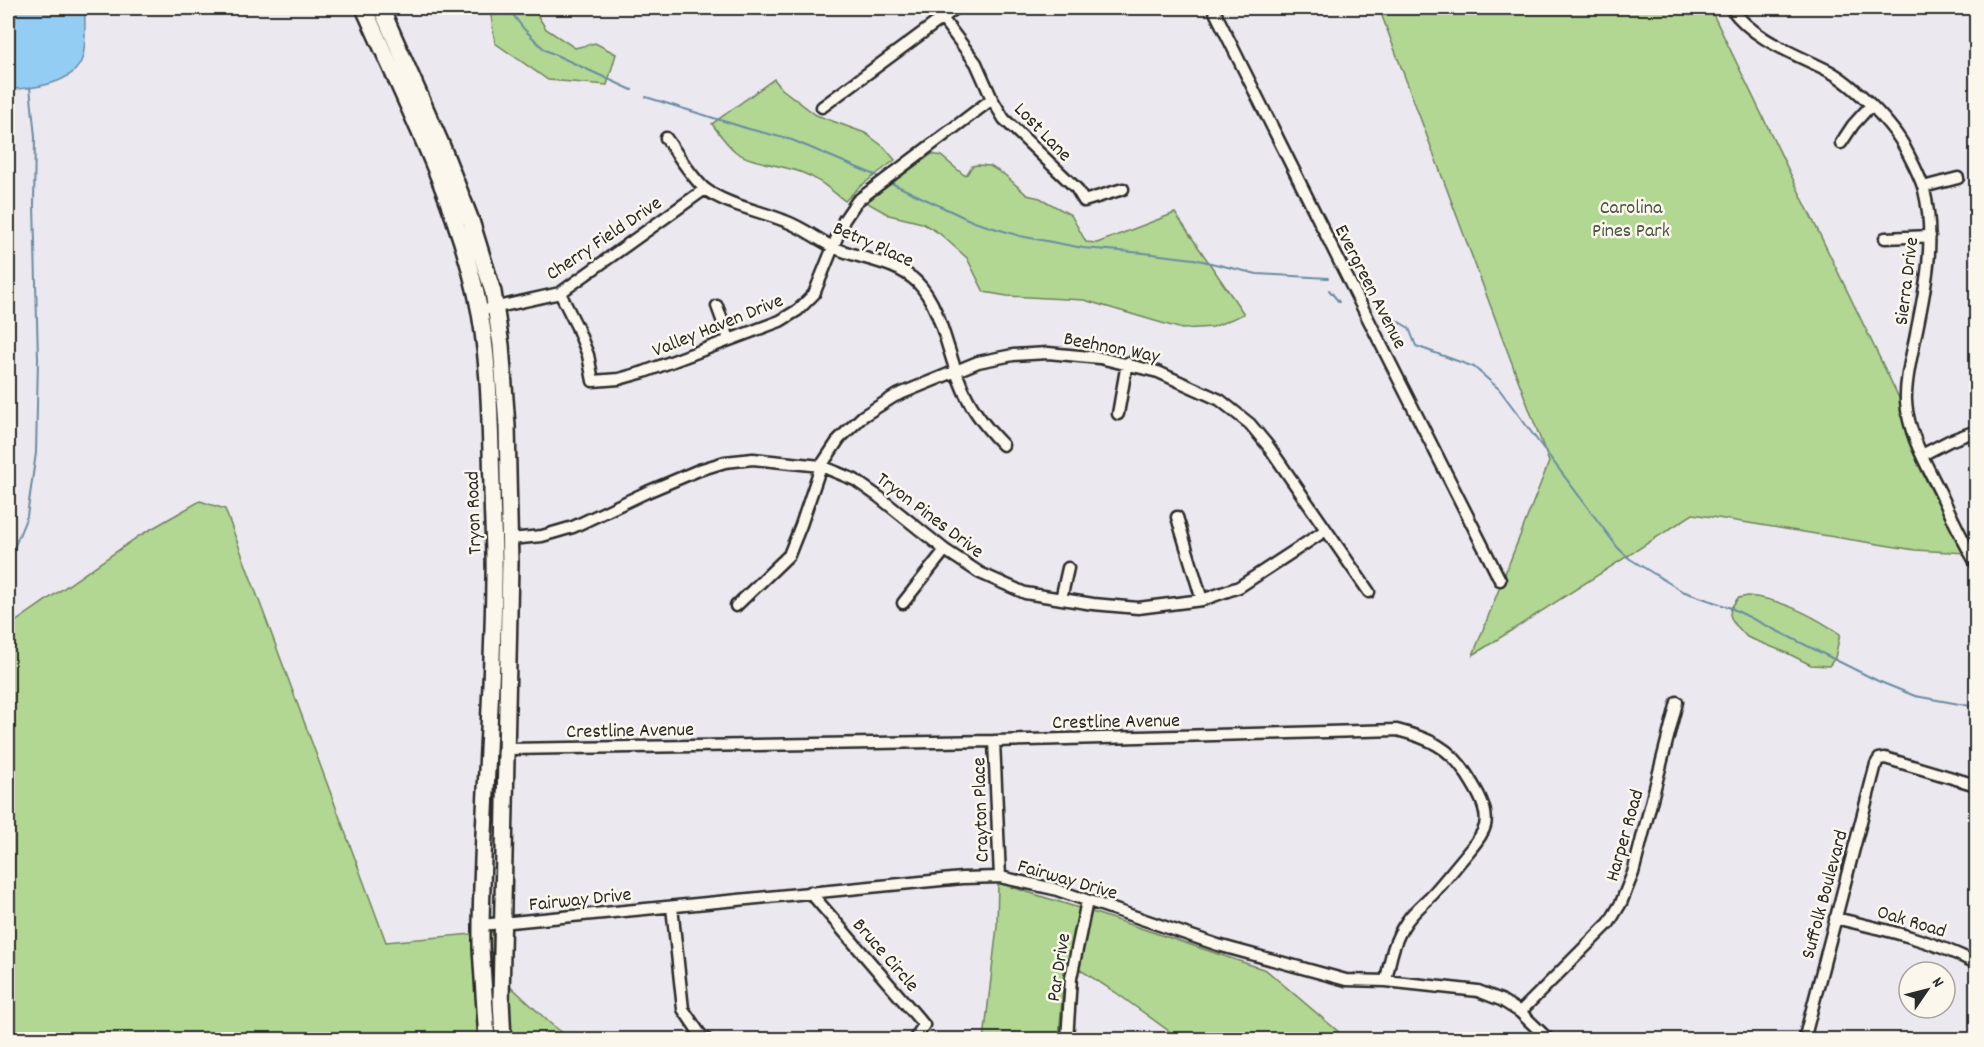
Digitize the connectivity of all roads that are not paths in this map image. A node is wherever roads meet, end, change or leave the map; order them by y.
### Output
1 (364, 8) edge
2 (381, 8) edge
3 (956, 8) edge
4 (1213, 8) edge
5 (1731, 8) edge
6 (942, 18) junction
7 (992, 99) junction
8 (1871, 105) junction
9 (822, 107) dead end
10 (666, 138) dead end
11 (1841, 142) dead end
12 (1958, 178) dead end
13 (1923, 188) junction
14 (705, 189) junction
15 (1123, 189) dead end
16 (1930, 236) junction
17 (1885, 238) dead end
18 (833, 247) junction
19 (560, 293) junction
20 (717, 306) dead end
21 (496, 307) junction
22 (480, 311) junction
23 (729, 339) junction
24 (1127, 363) junction
25 (956, 370) junction
26 (1118, 414) dead end
27 (1977, 431) edge
28 (1003, 446) dead end
29 (1922, 454) junction
30 (821, 466) junction
31 (1177, 517) dead end
32 (1326, 530) junction
33 (510, 539) junction
34 (945, 550) junction
35 (1976, 563) edge
36 (1068, 568) dead end
37 (1500, 580) dead end
38 (1368, 592) dead end
39 (1061, 599) junction
40 (1202, 600) junction
41 (903, 603) dead end
42 (736, 606) dead end
43 (1677, 702) dead end
44 (994, 741) junction
45 (507, 748) junction
46 (1977, 785) edge
47 (1000, 877) junction
48 (810, 892) junction
49 (1087, 901) junction
50 (672, 907) junction
51 (1835, 918) junction
52 (503, 923) junction
53 (481, 925) junction
54 (1977, 963) edge
55 (1386, 981) junction
56 (1520, 1012) junction
57 (487, 1040) edge
58 (503, 1040) edge
59 (707, 1040) edge
60 (914, 1040) edge
61 (1067, 1040) edge
62 (1549, 1040) edge
63 (1804, 1040) edge

1 - 22 main road, Tryon Road
2 - 21 main road, Tryon Road
3 - 6 street
4 - 37 street, Evergreen Avenue
5 - 8 street, Sierra Drive
6 - 7 street, Lost Lane
6 - 9 street
7 - 15 street, Lost Lane
7 - 18 street, Valley Haven Drive
8 - 11 street
8 - 13 street, Sierra Drive
10 - 14 street, Betry Place
12 - 13 street
13 - 16 street, Sierra Drive
14 - 18 street, Betry Place
14 - 19 street, Cherry Field Drive
16 - 17 street
16 - 29 street, Sierra Drive
18 - 23 street, Valley Haven Drive
18 - 25 street, Betry Place
19 - 21 street, Cherry Field Drive
19 - 23 street, Valley Haven Drive
20 - 23 street
21 - 22 street, Cherry Field Drive
21 - 33 main road, Tryon Road
22 - 53 main road, Tryon Road
24 - 25 street, Beehnon Way
24 - 26 street
24 - 32 street, Beehnon Way
25 - 28 street, Betry Place
25 - 30 street, Beehnon Way
27 - 29 street
29 - 35 street, Sierra Drive
30 - 33 street, Tryon Pines Drive
30 - 34 street, Tryon Pines Drive
30 - 42 street, Beehnon Way
31 - 40 street
32 - 38 street, Beehnon Way
32 - 40 street, Tryon Pines Drive
33 - 45 main road, Tryon Road
34 - 39 street, Tryon Pines Drive
34 - 41 street
36 - 39 street
39 - 40 street, Tryon Pines Drive
43 - 56 street, Harper Road
44 - 45 street, Crestline Avenue
44 - 47 street, Crayton Place
44 - 55 street, Crestline Avenue
45 - 52 main road, Tryon Road
46 - 51 street, Suffolk Boulevard
47 - 48 street, Fairway Drive
47 - 49 street, Fairway Drive
48 - 50 street, Fairway Drive
48 - 60 street, Bruce Circle
49 - 55 street, Fairway Drive
49 - 61 street, Par Drive
50 - 52 street, Fairway Drive
50 - 59 street
51 - 54 street, Oak Road
51 - 63 street, Suffolk Boulevard
52 - 53 street, Fairway Drive
52 - 58 main road, Tryon Road
53 - 57 main road, Tryon Road
55 - 56 street, Fairway Drive
56 - 62 street, Fairway Drive

